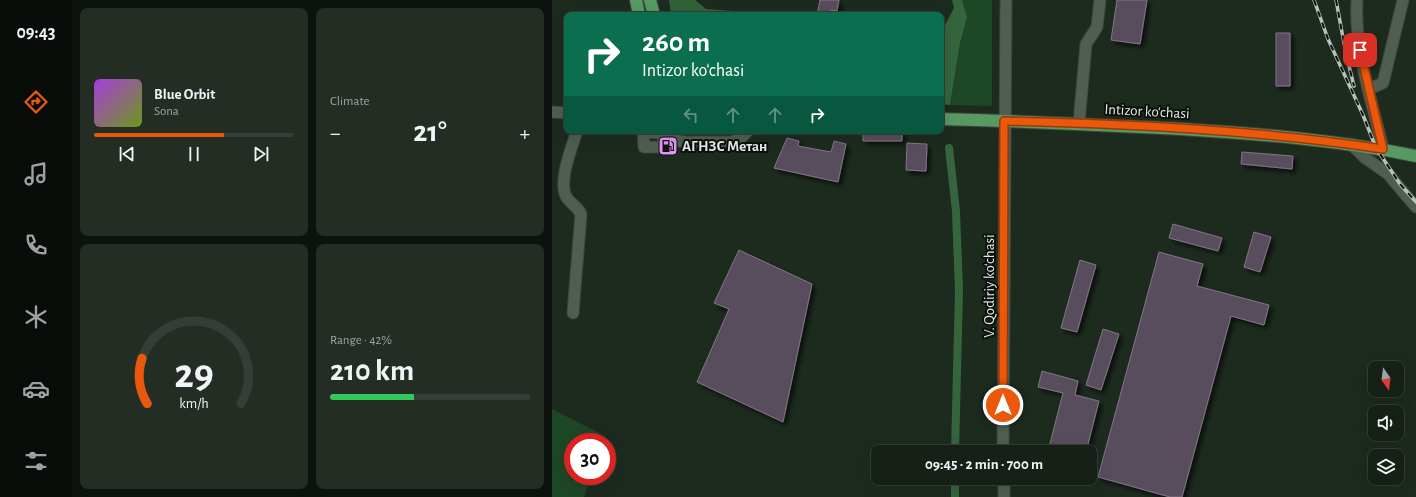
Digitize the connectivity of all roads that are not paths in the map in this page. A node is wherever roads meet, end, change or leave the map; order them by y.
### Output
1 (636, 0) edge
2 (650, 0) edge
3 (1006, 0) edge
4 (1100, 0) edge
5 (1357, 0) edge
6 (1403, 0) edge
7 (638, 12) edge
8 (653, 12) edge
9 (1369, 89) junction
10 (552, 112) edge
11 (564, 113) edge
12 (944, 119) edge
13 (1004, 121) junction
14 (1079, 123) junction
15 (576, 134) edge
16 (666, 134) edge
17 (745, 134) edge
18 (1351, 144) junction
19 (1383, 149) junction
20 (1416, 156) edge
21 (1416, 207) edge
22 (573, 313) dead end
23 (1003, 445) edge
24 (1004, 485) edge
25 (1004, 497) edge

1 - 7 main road
2 - 8 main road
3 - 13 street, V. Qodiriy ko‘chasi
4 - 14 street
5 - 9 street
6 - 9 street
9 - 19 street
10 - 11 street
12 - 13 main road, Intizor ko‘chasi
13 - 14 main road, Intizor ko‘chasi
13 - 23 street, V. Qodiriy ko‘chasi
14 - 18 main road, Intizor ko‘chasi
15 - 22 street
16 - 17 street
18 - 19 main road, Intizor ko‘chasi
18 - 21 street
19 - 20 main road, Intizor ko‘chasi
24 - 25 street

